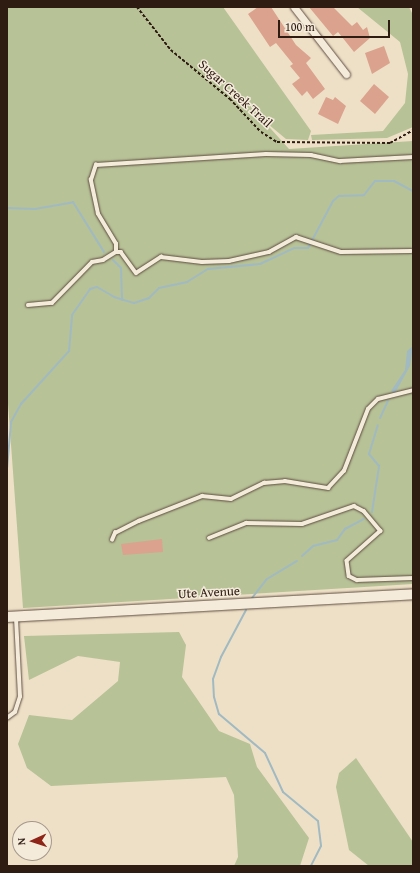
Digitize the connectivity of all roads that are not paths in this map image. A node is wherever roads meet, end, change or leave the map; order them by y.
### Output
1 (294, 7) edge
2 (346, 74) dead end
3 (413, 157) edge
4 (413, 246) edge
5 (412, 250) edge
6 (116, 252) junction
7 (28, 305) dead end
8 (413, 390) edge
9 (209, 538) dead end
10 (112, 540) dead end
11 (413, 578) edge
12 (413, 594) edge
13 (11, 617) edge
14 (7, 718) edge

1 - 2 street
3 - 6 lane
4 - 5 lane
5 - 6 lane
6 - 7 lane
8 - 10 lane
9 - 11 lane
12 - 13 main road, Ute Avenue
13 - 14 lane

